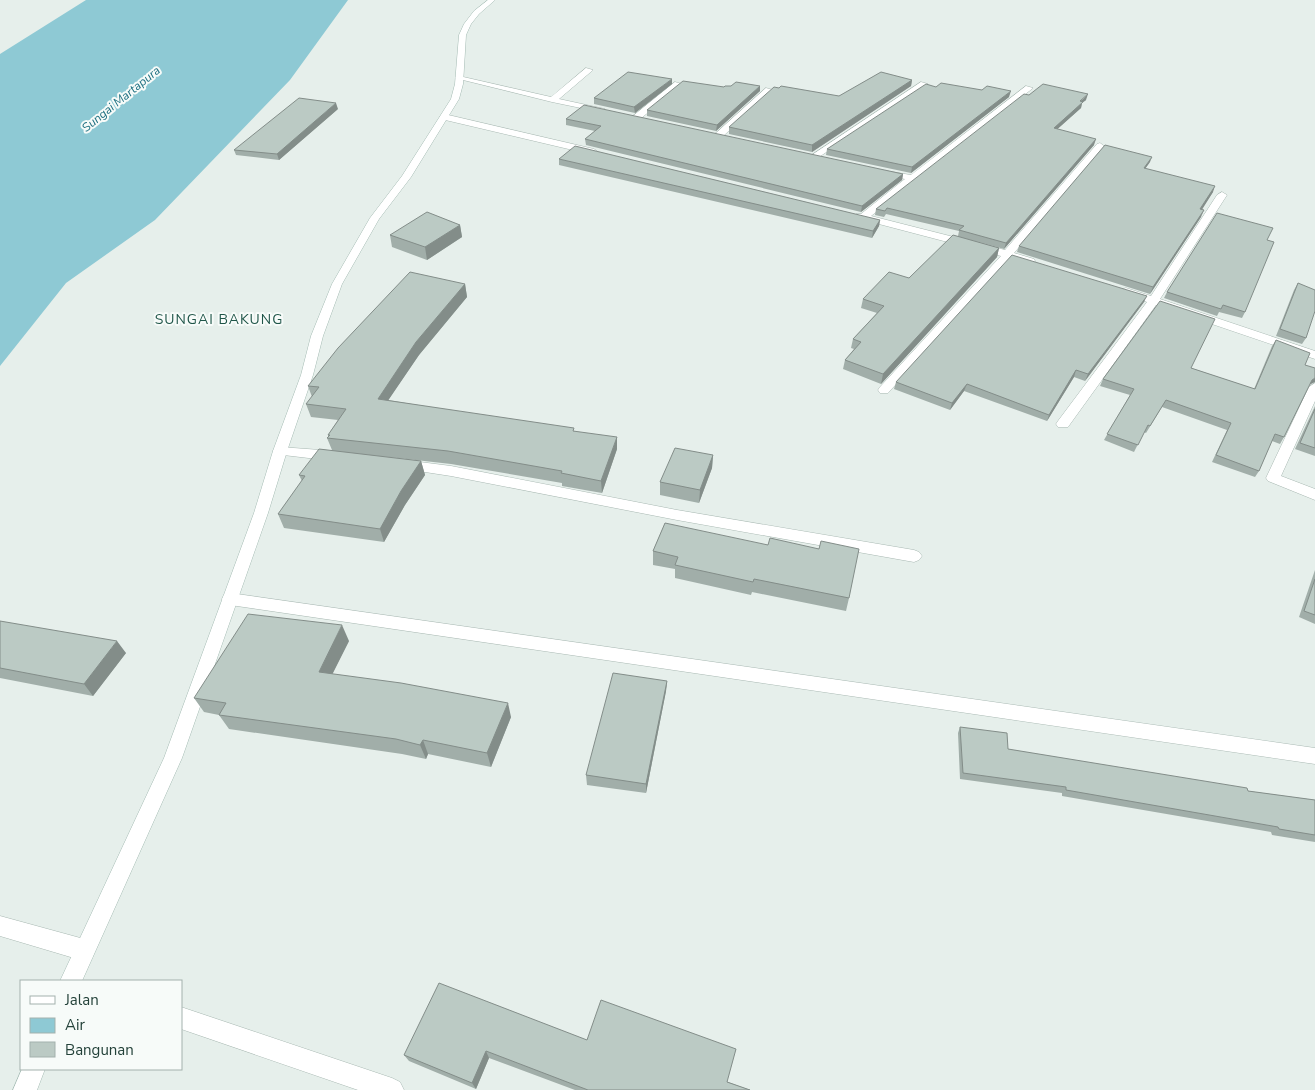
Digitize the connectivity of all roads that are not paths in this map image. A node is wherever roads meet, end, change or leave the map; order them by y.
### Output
1 (492, 0) edge
2 (589, 70) dead end
3 (459, 78) junction
4 (678, 84) edge
5 (924, 84) edge
6 (1029, 88) dead end
7 (769, 90) edge
8 (552, 100) junction
9 (608, 112) edge
10 (627, 116) edge
11 (444, 117) junction
12 (727, 138) edge
13 (1100, 146) dead end
14 (608, 155) edge
15 (803, 155) edge
16 (813, 157) junction
17 (831, 161) edge
18 (876, 170) edge
19 (912, 178) junction
20 (1222, 195) dead end
21 (844, 212) edge
22 (863, 217) junction
23 (1008, 254) junction
24 (1044, 266) edge
25 (1118, 288) edge
26 (1154, 300) junction
27 (1315, 355) edge
28 (1315, 387) edge
29 (884, 390) dead end
30 (1063, 424) dead end
31 (280, 451) junction
32 (349, 458) edge
33 (386, 462) edge
34 (1315, 495) edge
35 (914, 556) dead end
36 (230, 599) junction
37 (1315, 756) edge
38 (0, 926) edge
39 (84, 950) junction
40 (71, 980) edge
41 (182, 1018) edge
42 (34, 1070) edge
43 (25, 1090) edge
44 (392, 1090) edge

1 - 3 street
2 - 8 street
3 - 8 street
3 - 11 street
4 - 10 street
5 - 16 street
6 - 19 street
7 - 12 street
8 - 9 street
11 - 14 street
11 - 31 street
13 - 23 street
15 - 16 street
16 - 17 street
18 - 19 street
19 - 22 street
20 - 26 street
21 - 22 street
22 - 23 street
23 - 24 street
23 - 29 street
25 - 26 street
26 - 27 street
26 - 30 street
28 - 34 street
31 - 32 street
31 - 36 street
33 - 35 street
36 - 37 street
36 - 39 street
38 - 39 street
39 - 40 street
41 - 44 street
42 - 43 street

